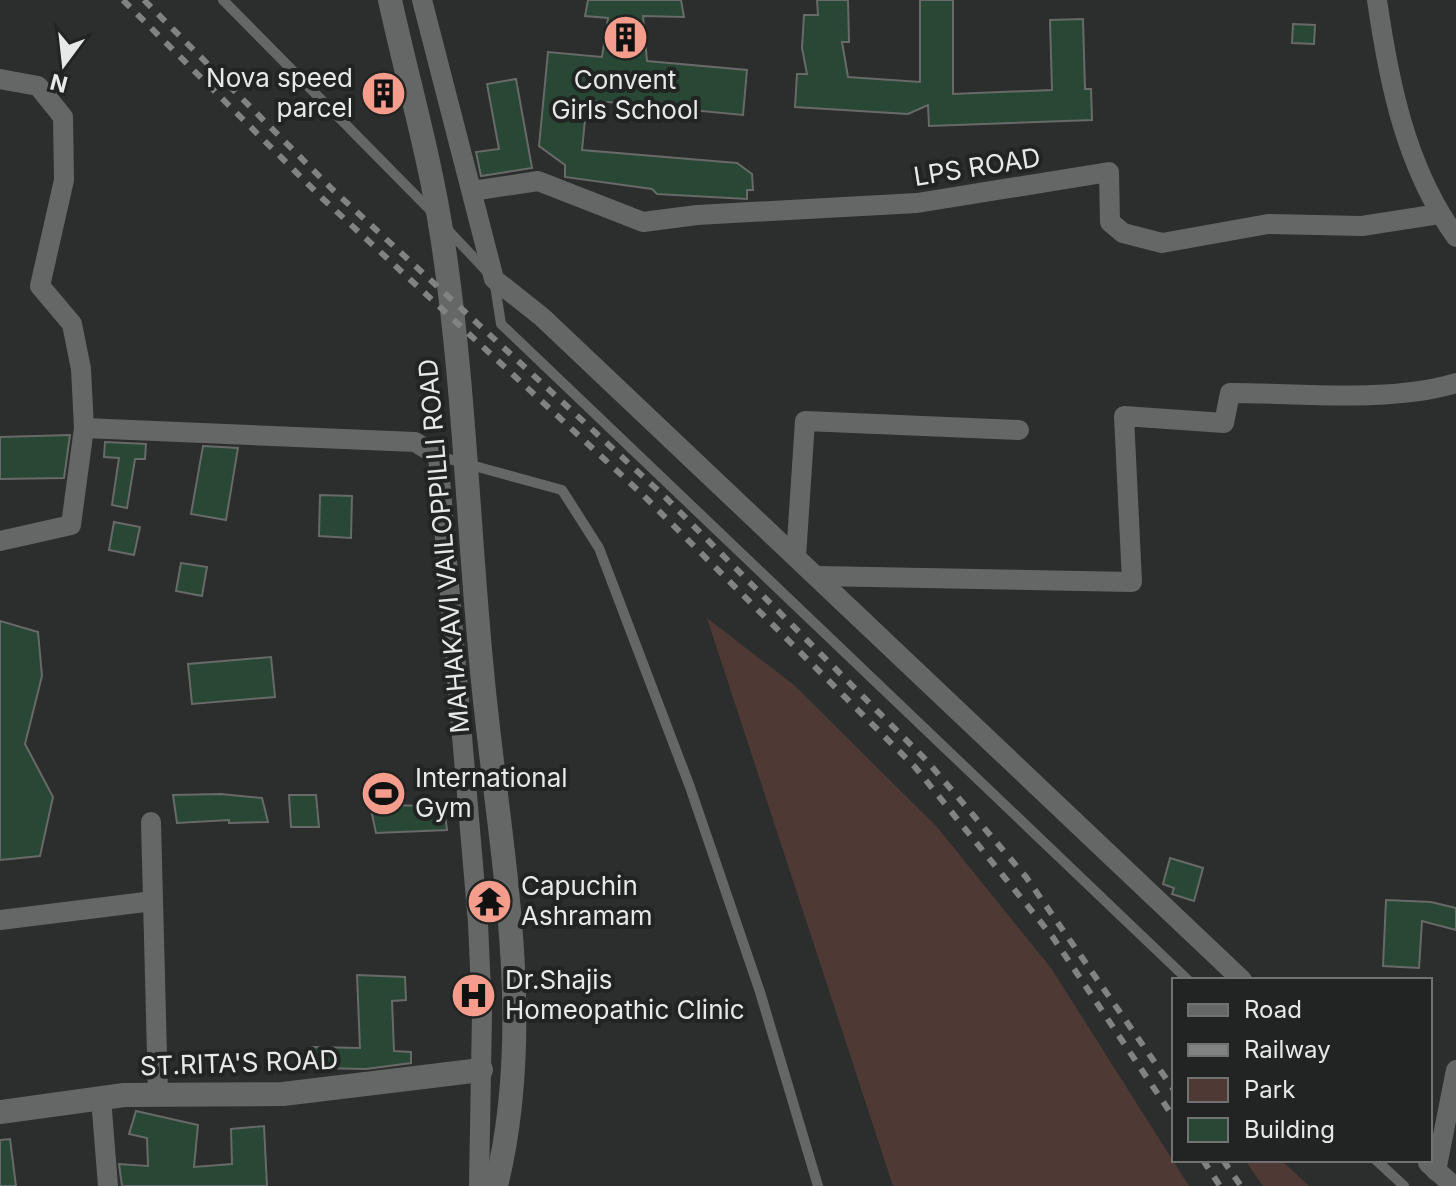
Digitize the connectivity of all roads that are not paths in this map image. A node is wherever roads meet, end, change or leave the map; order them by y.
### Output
1 (223, 0) edge
2 (390, 0) edge
3 (422, 0) edge
4 (1377, 0) edge
5 (0, 79) edge
6 (472, 191) junction
7 (1439, 214) junction
8 (1456, 237) edge
9 (494, 279) junction
10 (1456, 383) edge
11 (84, 428) junction
12 (1019, 430) dead end
13 (438, 456) junction
14 (0, 541) edge
15 (796, 557) junction
16 (817, 576) junction
17 (151, 822) dead end
18 (153, 901) junction
19 (0, 920) edge
20 (1186, 978) edge
21 (1240, 978) edge
22 (481, 1070) junction
23 (1456, 1070) edge
24 (158, 1094) junction
25 (101, 1098) junction
26 (0, 1112) edge
27 (1378, 1162) edge
28 (1431, 1166) edge
29 (108, 1186) edge
30 (479, 1186) edge
31 (496, 1186) edge
32 (818, 1186) edge
33 (1404, 1186) edge
34 (1454, 1186) edge

1 - 9 lane
2 - 31 main road, MAHAKAVI VAILOPPILLI ROAD
3 - 6 street
4 - 7 street
5 - 11 street
6 - 7 street, LPS ROAD
6 - 9 street
7 - 8 street
9 - 15 street
9 - 20 lane
10 - 16 street
11 - 13 street
11 - 14 street
12 - 15 street
13 - 22 street
13 - 32 lane
15 - 16 street
16 - 21 street
17 - 18 street
18 - 19 street
18 - 24 street
22 - 24 main road, ST.RITA'S ROAD
22 - 30 street
23 - 28 street
24 - 25 main road, ST.RITA'S ROAD
25 - 26 main road, ST.RITA'S ROAD
25 - 29 street
27 - 33 lane
28 - 34 street

